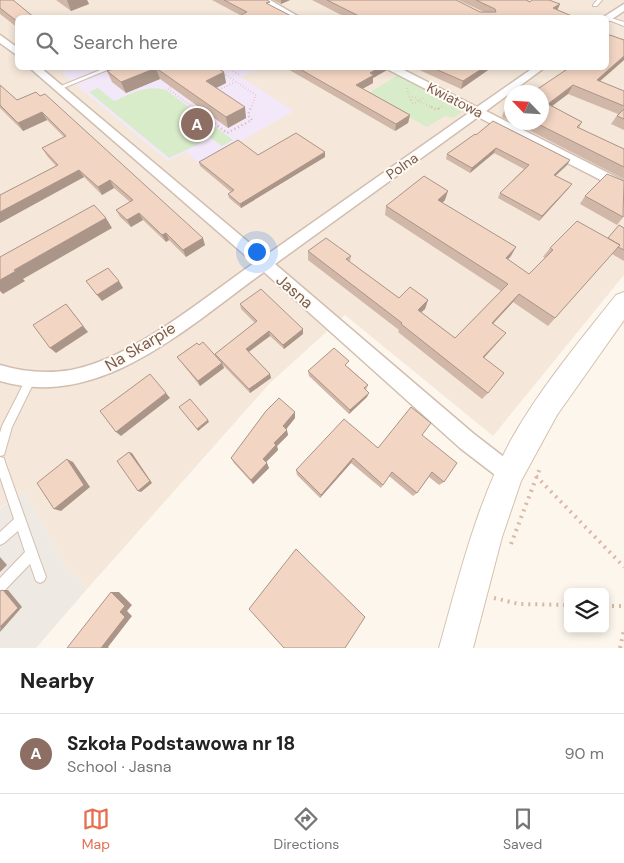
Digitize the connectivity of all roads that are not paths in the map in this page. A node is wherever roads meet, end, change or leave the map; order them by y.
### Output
1 (263, 0) edge
2 (600, 0) edge
3 (595, 5) dead end
4 (624, 7) edge
5 (291, 15) edge
6 (609, 18) edge
7 (609, 20) edge
8 (624, 24) edge
9 (2, 41) edge
10 (15, 51) edge
11 (37, 70) edge
12 (104, 70) edge
13 (397, 70) edge
14 (536, 70) edge
15 (59, 88) junction
16 (478, 111) junction
17 (624, 187) edge
18 (264, 264) junction
19 (624, 302) edge
20 (0, 373) edge
21 (30, 380) junction
22 (0, 450) edge
23 (0, 462) edge
24 (520, 472) junction
25 (21, 521) junction
26 (0, 539) edge
27 (32, 553) junction
28 (40, 577) dead end
29 (0, 587) edge
30 (456, 648) edge

1 - 5 street
2 - 3 lane
4 - 6 street
7 - 8 lane
9 - 10 street
11 - 15 street, Jasna
12 - 15 lane
13 - 16 street, Kwiatowa
14 - 16 street, Polna
15 - 18 street, Jasna
16 - 17 street, Kwiatowa
16 - 18 street, Polna
18 - 21 street, Na Skarpie
18 - 24 street, Jasna
19 - 24 street
20 - 21 street, Na Skarpie
21 - 22 lane
23 - 25 lane
24 - 30 street
25 - 26 lane
25 - 27 lane
27 - 28 lane
27 - 29 lane

